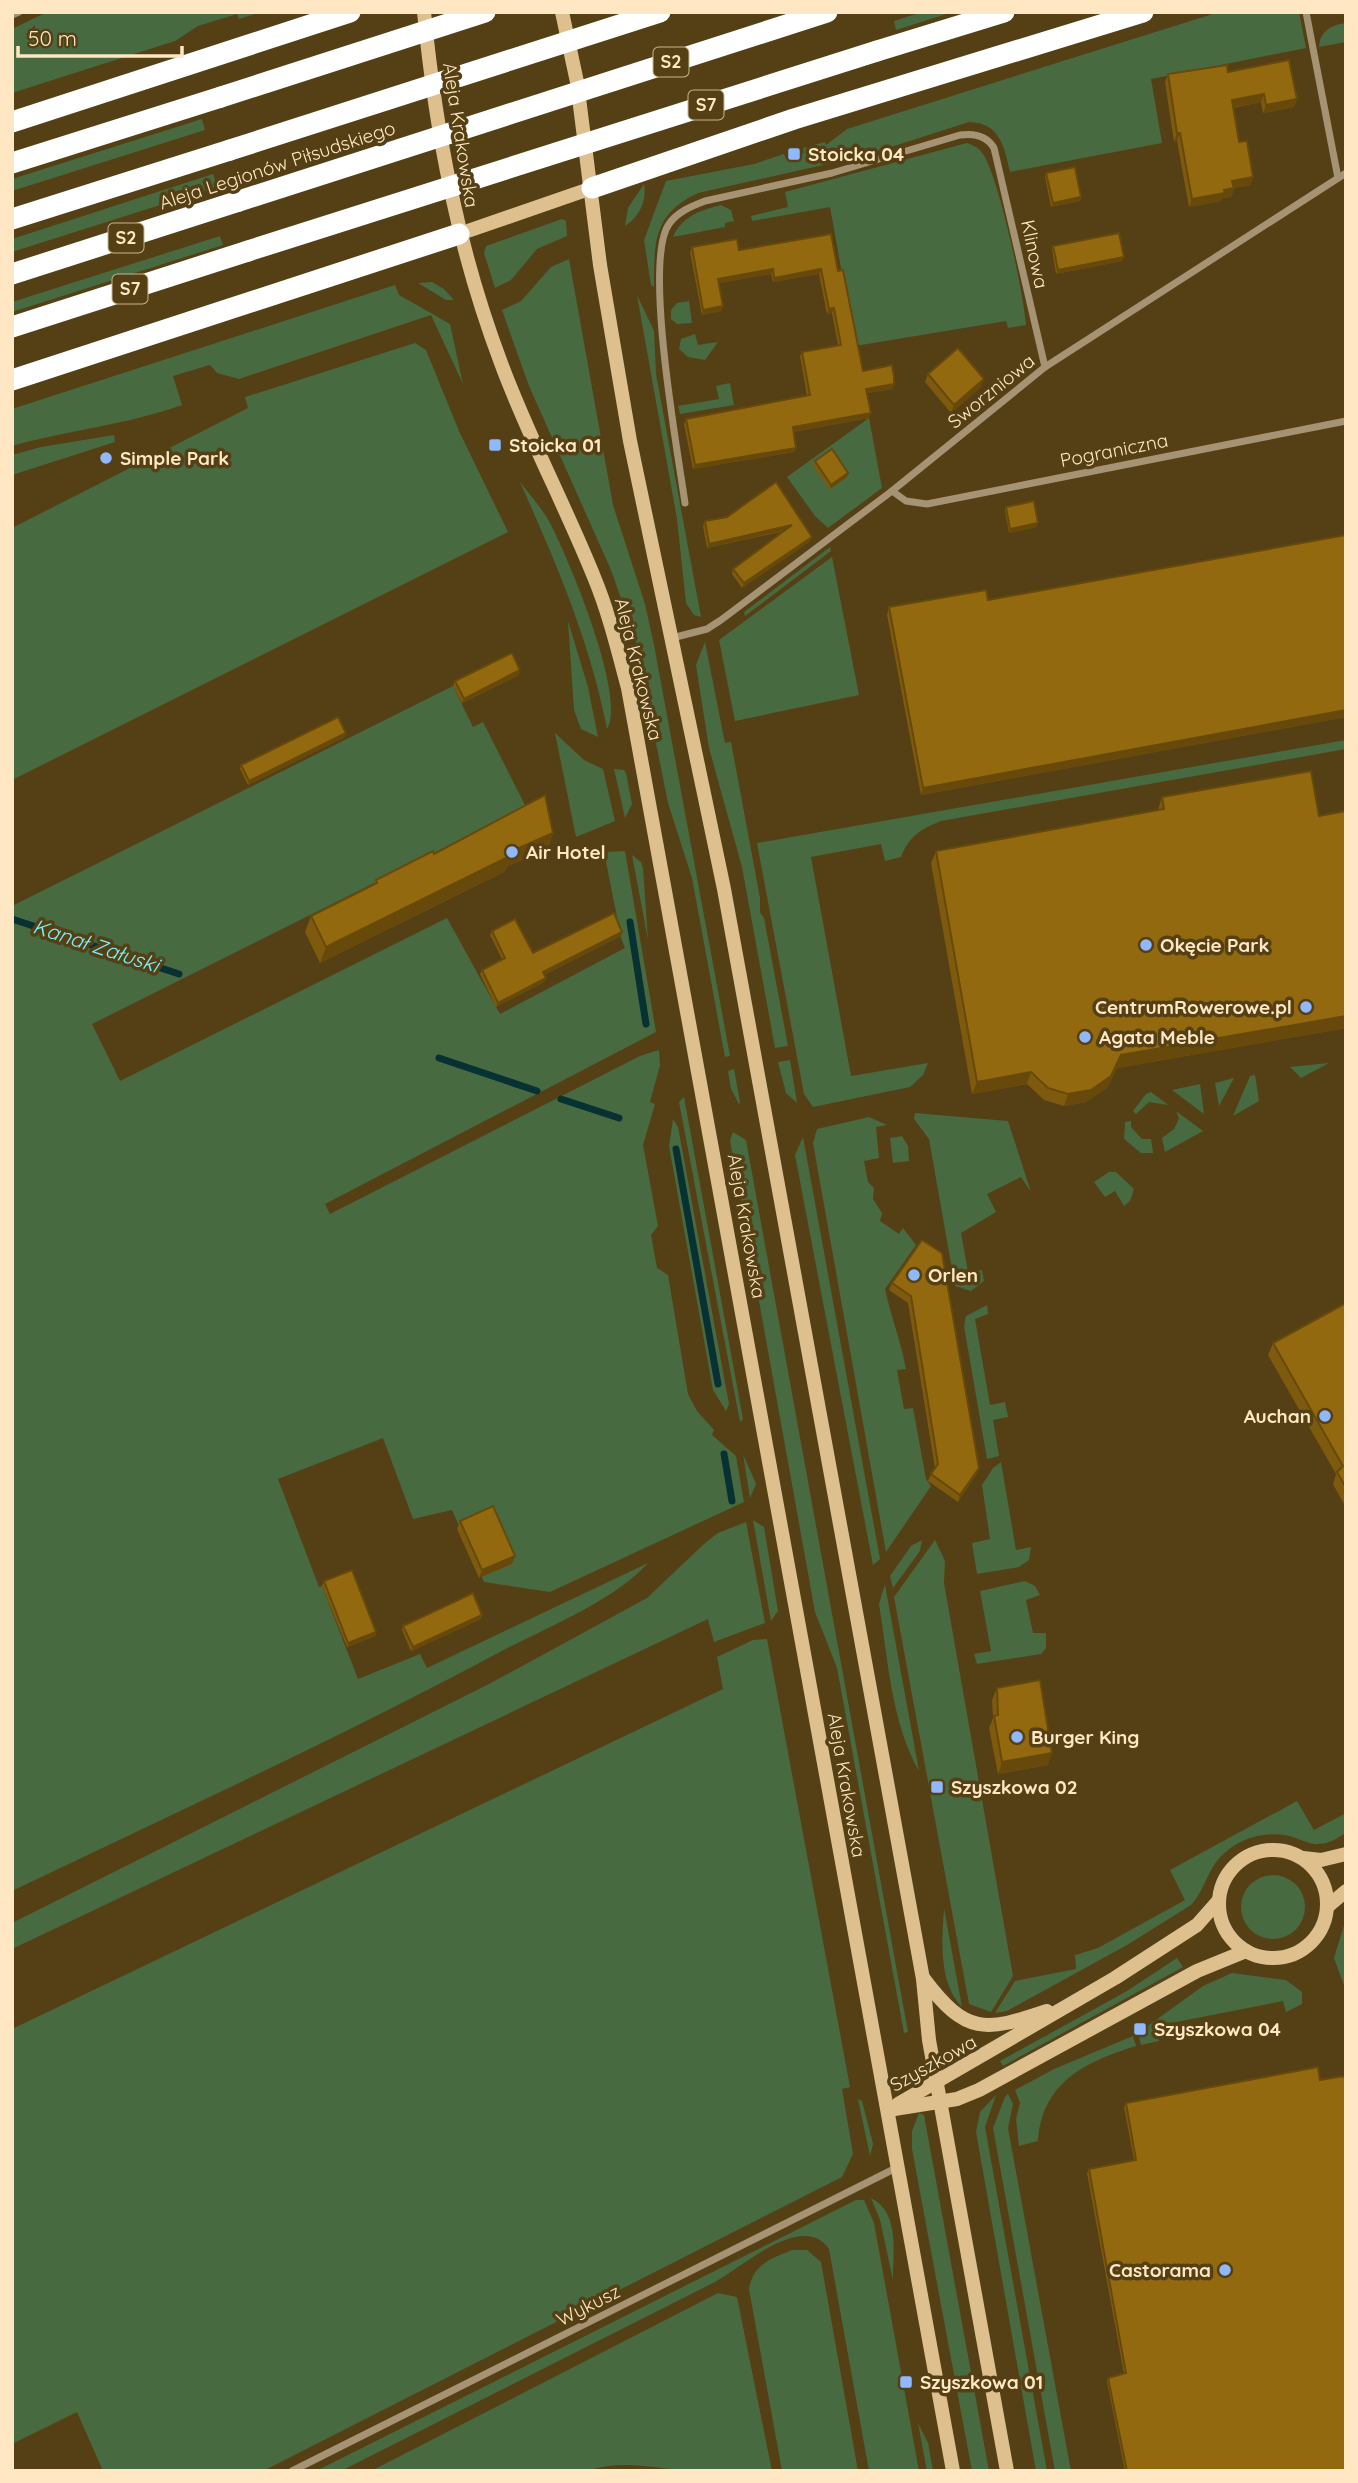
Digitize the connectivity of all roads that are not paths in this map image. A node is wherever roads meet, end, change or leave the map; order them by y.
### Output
1 (19, 12) edge
2 (350, 12) edge
3 (424, 12) edge
4 (485, 12) edge
5 (562, 12) edge
6 (660, 12) edge
7 (827, 12) edge
8 (1004, 12) edge
9 (1143, 12) edge
10 (1306, 12) edge
11 (12, 15) edge
12 (12, 122) edge
13 (12, 163) edge
14 (1342, 176) edge
15 (592, 188) junction
16 (12, 219) edge
17 (459, 234) junction
18 (12, 274) edge
19 (12, 327) edge
20 (1045, 367) junction
21 (12, 380) edge
22 (1346, 421) edge
23 (892, 491) junction
24 (685, 503) dead end
25 (672, 638) junction
26 (1346, 1854) edge
27 (1301, 1857) junction
28 (1346, 1891) edge
29 (1219, 1900) junction
30 (1328, 1907) junction
31 (1246, 1951) junction
32 (923, 1979) junction
33 (1072, 2002) junction
34 (937, 2082) junction
35 (940, 2101) junction
36 (888, 2110) junction
37 (898, 2167) junction
38 (292, 2471) edge
39 (953, 2471) edge
40 (1007, 2471) edge

1 - 11 street
2 - 12 highway
3 - 17 main road, Aleja Krakowska
4 - 13 highway, bridge
5 - 15 main road, Aleja Krakowska
6 - 16 highway, Aleja Legionów Piłsudskiego, bridge
7 - 18 highway, Aleja Legionów Piłsudskiego / S2, bridge
8 - 19 highway, S7, bridge
9 - 15 highway
10 - 14 street, Sworzniowa
14 - 20 street, Sworzniowa
15 - 17 main road
15 - 25 main road, Aleja Krakowska
17 - 21 highway
17 - 36 main road, Aleja Krakowska
20 - 23 street, Sworzniowa
20 - 24 street, Klinowa
22 - 23 street, Pograniczna
23 - 25 street, Sworzniowa
25 - 32 main road, Aleja Krakowska
26 - 27 main road
27 - 29 main road
27 - 30 main road
28 - 30 main road
29 - 31 main road
29 - 33 main road, Szyszkowa
30 - 31 main road
31 - 35 main road, Szyszkowa
32 - 33 main road
32 - 34 main road, Aleja Krakowska
33 - 34 main road, Szyszkowa
34 - 35 main road, Aleja Krakowska
34 - 36 main road, Szyszkowa
35 - 36 main road, Szyszkowa
35 - 40 main road, Aleja Krakowska
36 - 37 main road, Aleja Krakowska
37 - 38 street, Wykusz
37 - 39 main road, Aleja Krakowska

